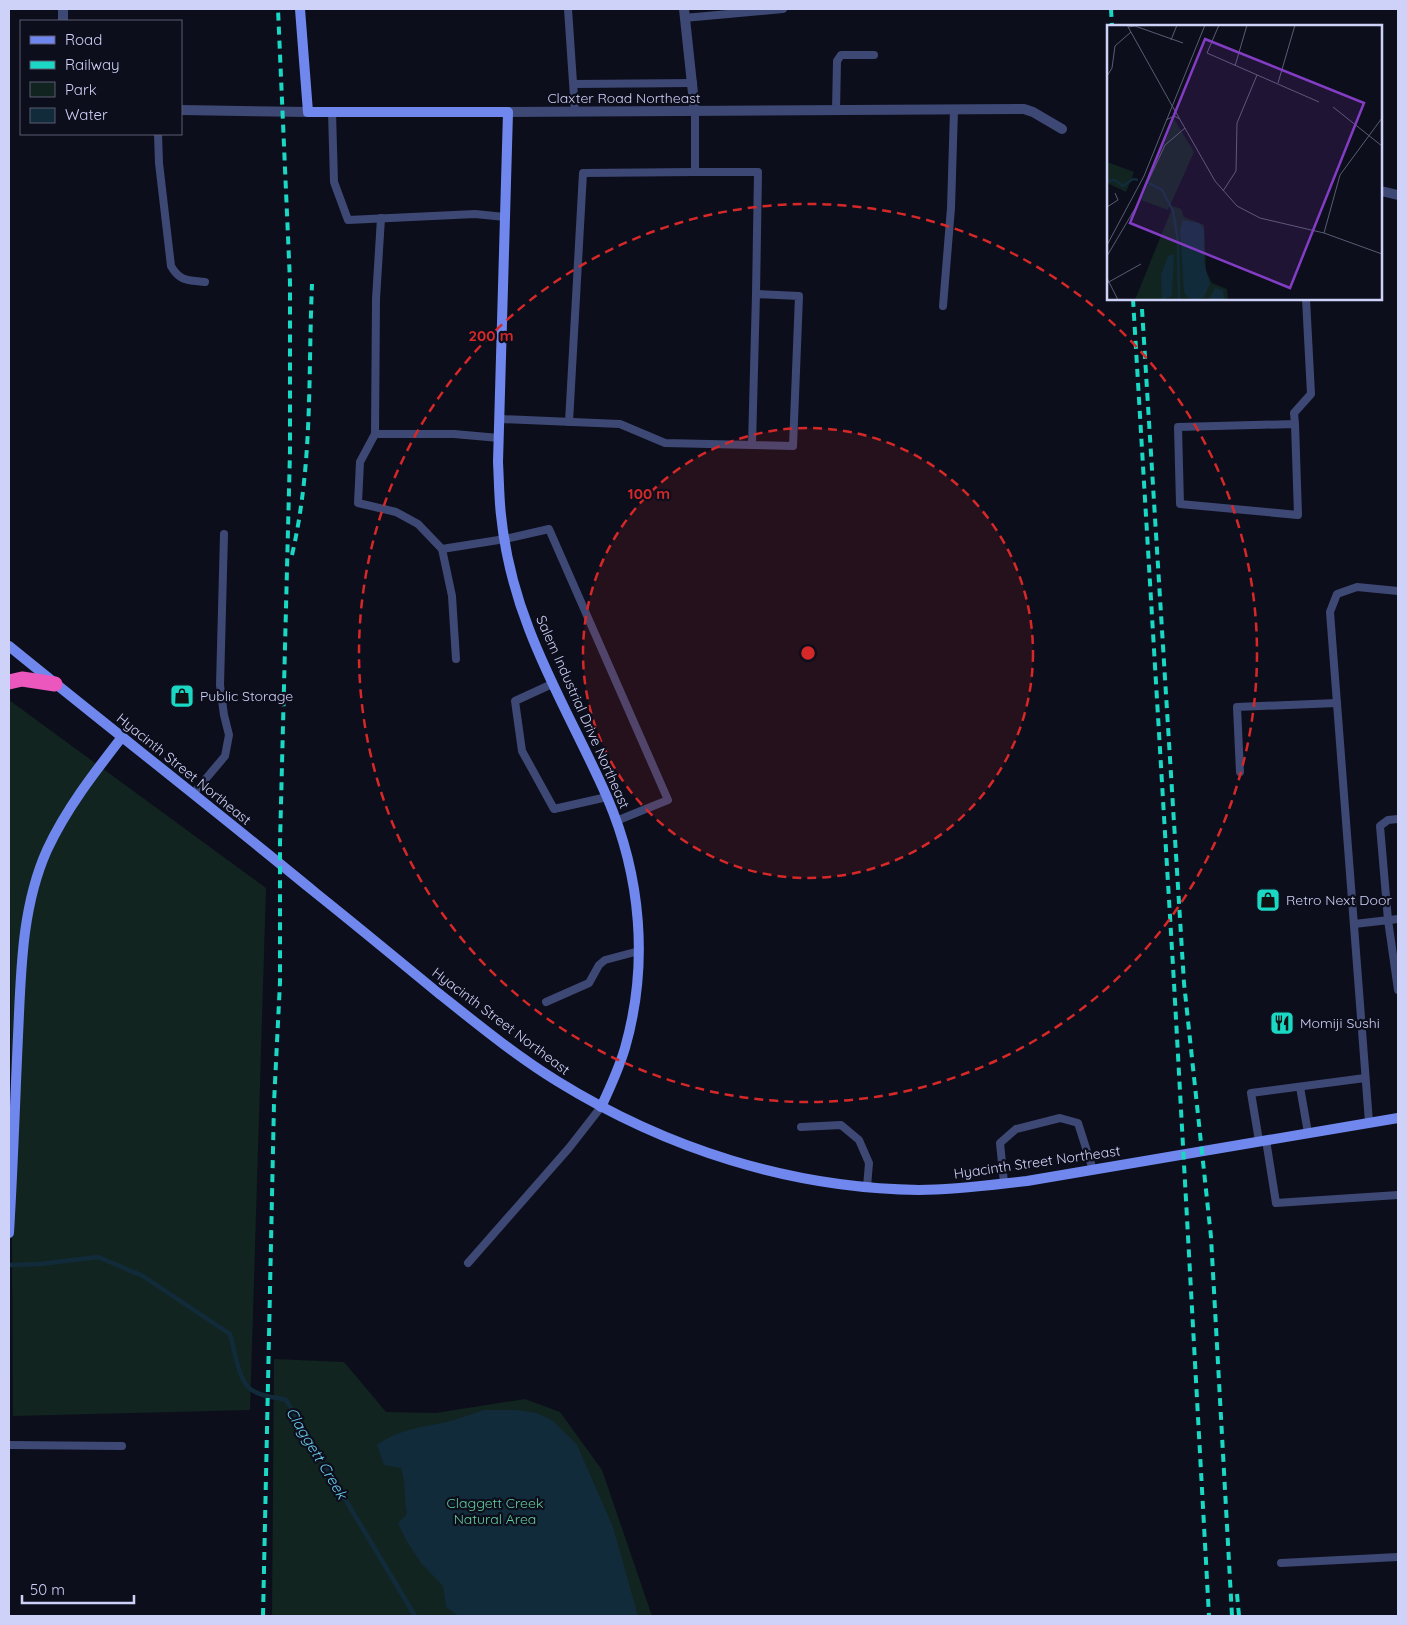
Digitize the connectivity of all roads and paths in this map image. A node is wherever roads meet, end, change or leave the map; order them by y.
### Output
1 (300, 9) edge
2 (568, 9) edge
3 (783, 9) edge
4 (684, 13) edge
5 (874, 55) dead end
6 (693, 83) junction
7 (574, 84) junction
8 (954, 110) junction
9 (183, 111) edge
10 (836, 111) junction
11 (308, 112) junction
12 (332, 112) junction
13 (508, 112) junction
14 (575, 112) junction
15 (695, 112) junction
16 (1062, 129) dead end
17 (158, 135) edge
18 (695, 172) junction
19 (1382, 191) edge
20 (1398, 196) edge
21 (506, 217) junction
22 (381, 218) junction
23 (205, 282) dead end
24 (756, 294) junction
25 (1306, 300) edge
26 (943, 306) dead end
27 (500, 419) junction
28 (570, 422) junction
29 (1294, 424) junction
30 (375, 434) junction
31 (499, 438) junction
32 (752, 445) junction
33 (224, 534) dead end
34 (505, 539) junction
35 (442, 549) junction
36 (1398, 591) edge
37 (9, 646) edge
38 (456, 659) dead end
39 (9, 682) edge
40 (55, 684) junction
41 (552, 684) junction
42 (1337, 703) junction
43 (122, 738) junction
44 (1240, 772) dead end
45 (193, 794) junction
46 (607, 797) junction
47 (1398, 819) edge
48 (616, 821) junction
49 (1398, 919) edge
50 (1388, 920) junction
51 (1354, 924) junction
52 (639, 951) junction
53 (1398, 990) edge
54 (546, 1002) dead end
55 (1365, 1078) junction
56 (1300, 1087) junction
57 (601, 1107) junction
58 (1398, 1118) edge
59 (1369, 1122) junction
60 (801, 1127) dead end
61 (1308, 1133) junction
62 (1263, 1141) junction
63 (1093, 1170) junction
64 (1004, 1183) junction
65 (867, 1187) junction
66 (1398, 1195) edge
67 (9, 1224) edge
68 (9, 1233) edge
69 (468, 1263) dead end
70 (9, 1446) edge
71 (122, 1446) dead end
72 (1398, 1557) edge
73 (1281, 1563) dead end

1 - 11 street
2 - 7 lane
3 - 4 lane
4 - 6 street
5 - 10 lane
6 - 7 lane
6 - 15 street
7 - 14 lane
8 - 10 street, Claxter Road Northeast
8 - 16 street, Claxter Road Northeast
8 - 26 lane
9 - 11 street, Claxter Road Northeast
10 - 15 street, Claxter Road Northeast
11 - 12 street, Claxter Road Northeast
12 - 13 street, Claxter Road Northeast
12 - 22 lane
13 - 14 street, Claxter Road Northeast
13 - 21 street, Salem Industrial Drive Northeast
14 - 15 street, Claxter Road Northeast
15 - 18 lane
17 - 23 lane
18 - 24 lane
18 - 28 lane
19 - 20 street
21 - 22 lane
21 - 27 street, Salem Industrial Drive Northeast
22 - 30 lane
24 - 32 lane
24 - 32 lane
25 - 29 lane
27 - 28 lane
27 - 31 street, Salem Industrial Drive Northeast
28 - 32 lane
29 - 29 lane
30 - 31 lane
30 - 35 lane
31 - 34 street, Salem Industrial Drive Northeast
33 - 45 lane
34 - 35 lane
34 - 41 street, Salem Industrial Drive Northeast
34 - 48 lane
35 - 38 lane
36 - 42 lane
37 - 40 street, Hyacinth Street Northeast
39 - 40 highway
40 - 43 street, Hyacinth Street Northeast
41 - 46 street, Salem Industrial Drive Northeast
41 - 46 lane
42 - 44 lane
42 - 51 lane
43 - 45 street, Hyacinth Street Northeast
43 - 67 street
45 - 57 street, Hyacinth Street Northeast
46 - 48 street, Salem Industrial Drive Northeast
47 - 50 lane
48 - 52 street, Salem Industrial Drive Northeast
49 - 50 lane
50 - 51 lane
50 - 53 lane
51 - 55 lane
52 - 54 lane
52 - 57 street, Salem Industrial Drive Northeast
55 - 56 lane
55 - 59 lane
56 - 61 lane
56 - 62 lane
57 - 65 street, Hyacinth Street Northeast
57 - 69 lane
58 - 59 street, Hyacinth Street Northeast
59 - 61 street, Hyacinth Street Northeast
60 - 65 lane
61 - 62 street, Hyacinth Street Northeast
62 - 63 street, Hyacinth Street Northeast
62 - 66 lane
63 - 64 street, Hyacinth Street Northeast
63 - 64 lane
64 - 65 street, Hyacinth Street Northeast
67 - 68 street
70 - 71 lane
72 - 73 lane

